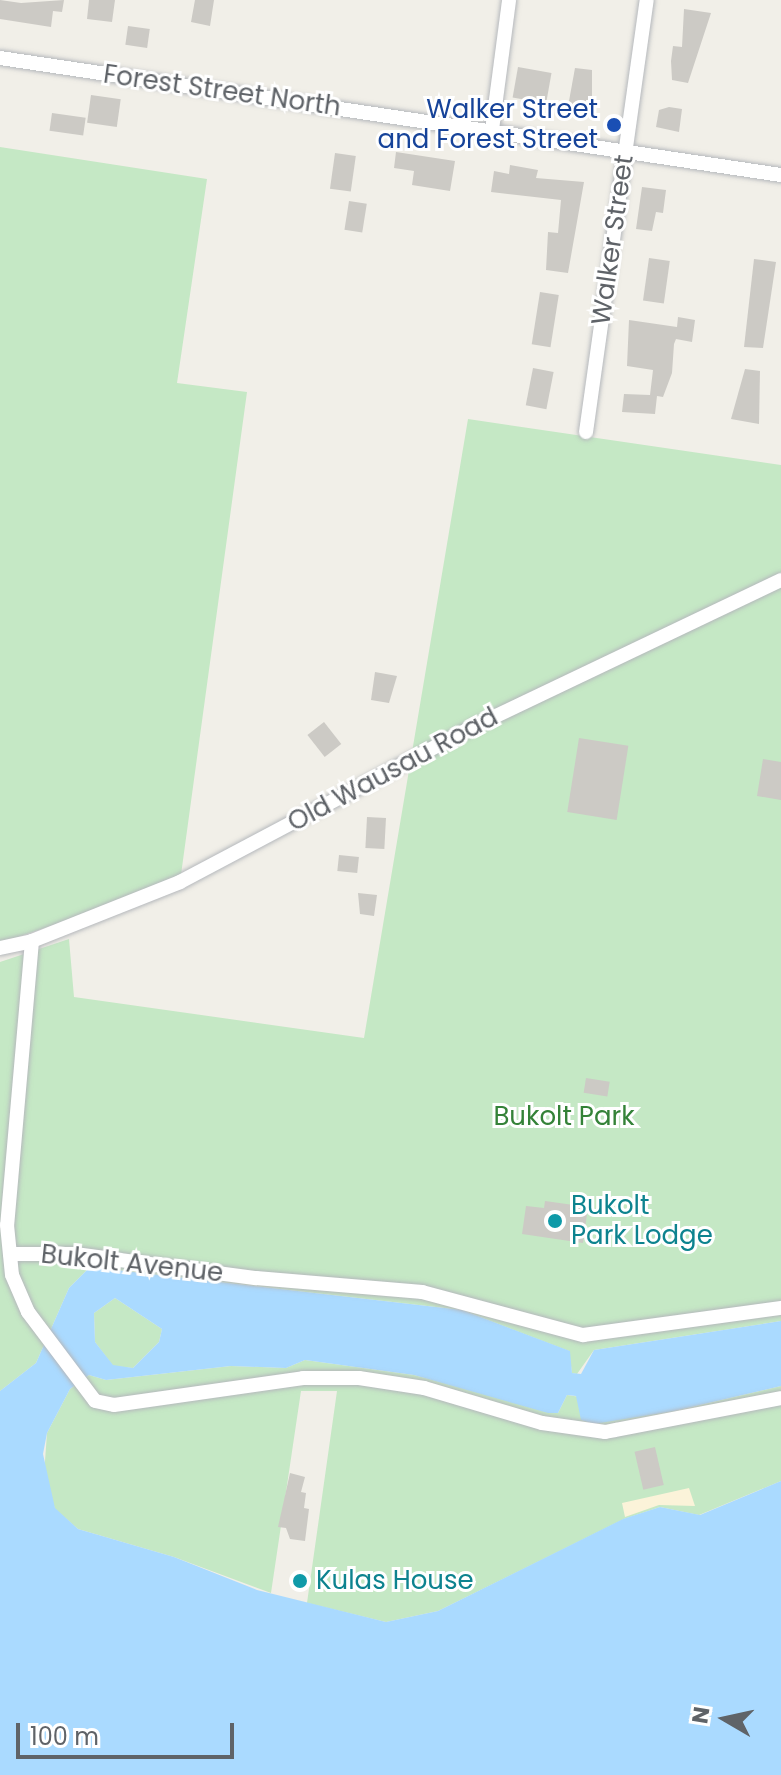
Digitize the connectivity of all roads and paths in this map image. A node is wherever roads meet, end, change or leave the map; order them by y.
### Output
1 (509, 0) edge
2 (647, 0) edge
3 (0, 58) edge
4 (492, 130) junction
5 (625, 152) junction
6 (781, 175) edge
7 (586, 432) dead end
8 (781, 580) edge
9 (32, 941) junction
10 (0, 948) edge
11 (10, 1254) junction
12 (781, 1308) edge
13 (781, 1398) edge

1 - 4 street
2 - 5 street, Walker Street
3 - 4 street, Forest Street North
4 - 5 street, Forest Street North
5 - 6 street, Forest Street North
5 - 7 street, Walker Street
8 - 9 street, Old Wausau Road
9 - 10 street, Old Wausau Road
9 - 11 street
11 - 12 street, Bukolt Avenue
11 - 13 street, Bukolt Avenue

